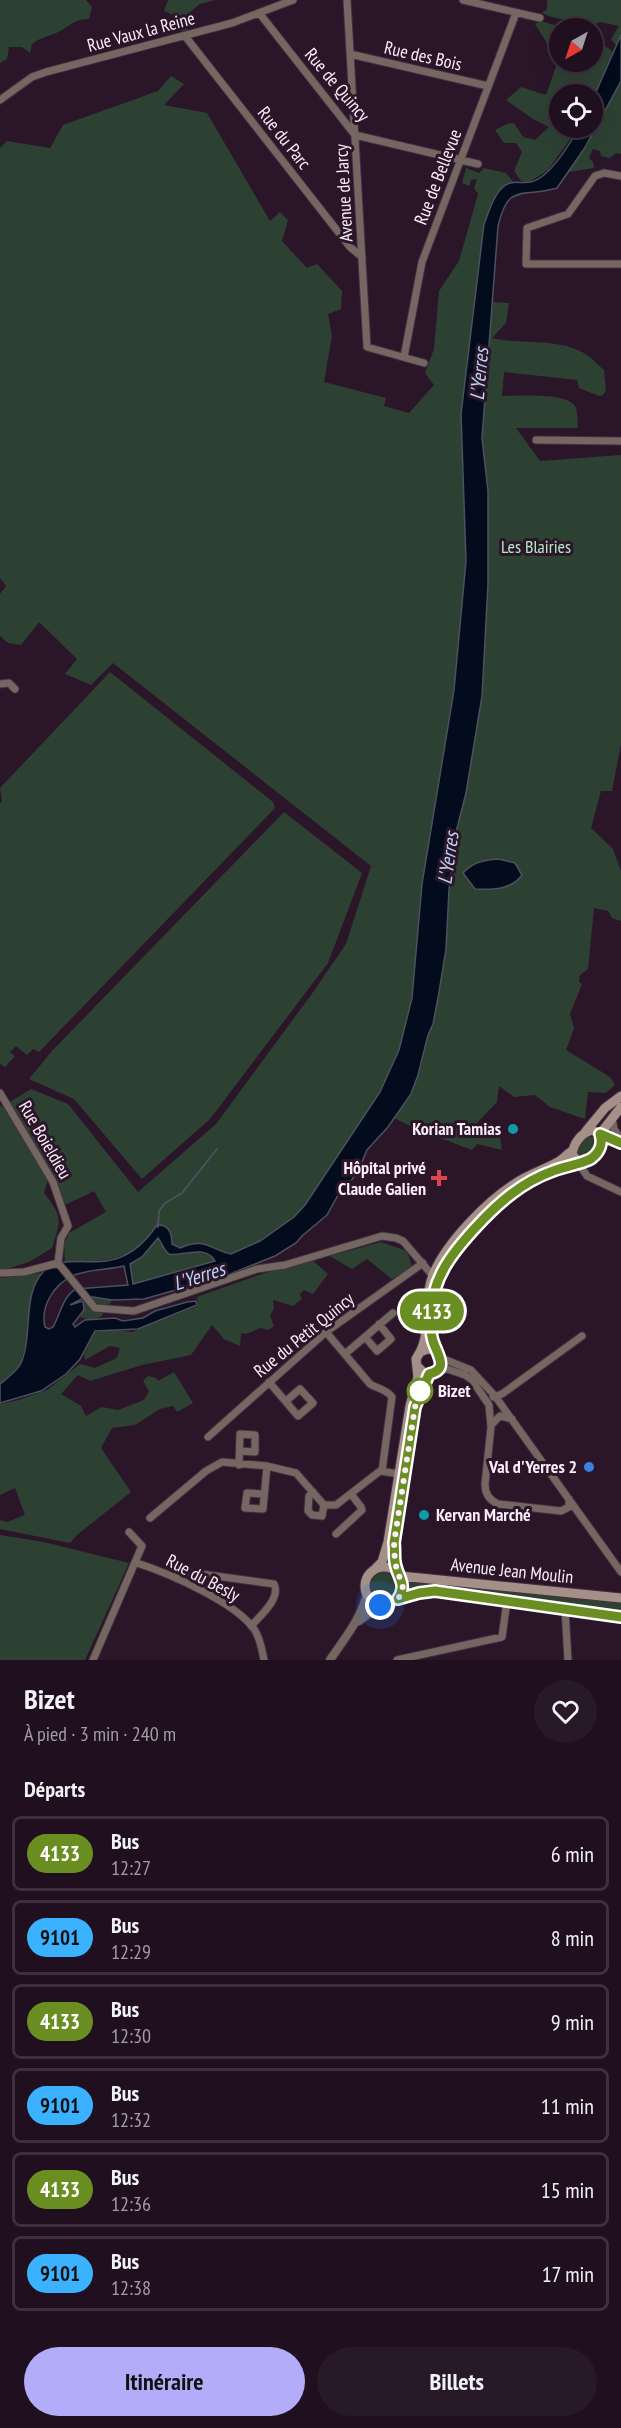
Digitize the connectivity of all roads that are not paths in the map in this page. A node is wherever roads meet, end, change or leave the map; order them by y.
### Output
1 (293, 0) edge
2 (347, 0) edge
3 (463, 0) edge
4 (516, 13) junction
5 (260, 14) junction
6 (540, 18) dead end
7 (185, 36) junction
8 (350, 54) junction
9 (488, 86) junction
10 (0, 100) edge
11 (356, 135) junction
12 (461, 160) junction
13 (478, 164) dead end
14 (621, 176) edge
15 (362, 257) junction
16 (621, 264) edge
17 (404, 357) junction
18 (424, 363) dead end
19 (536, 440) dead end
20 (621, 441) edge
21 (0, 684) edge
22 (15, 689) dead end
23 (0, 1093) edge
24 (620, 1095) edge
25 (621, 1107) edge
26 (612, 1118) junction
27 (586, 1131) junction
28 (600, 1134) junction
29 (621, 1141) edge
30 (572, 1150) junction
31 (578, 1162) junction
32 (621, 1192) edge
33 (58, 1263) junction
34 (423, 1263) junction
35 (438, 1265) junction
36 (0, 1273) edge
37 (433, 1276) junction
38 (393, 1313) dead end
39 (379, 1324) junction
40 (326, 1332) junction
41 (582, 1336) dead end
42 (365, 1337) junction
43 (420, 1352) junction
44 (345, 1354) junction
45 (439, 1355) junction
46 (417, 1366) junction
47 (433, 1372) junction
48 (269, 1382) junction
49 (495, 1396) junction
50 (286, 1401) dead end
51 (486, 1401) junction
52 (512, 1419) junction
53 (491, 1427) junction
54 (208, 1437) dead end
55 (240, 1451) dead end
56 (239, 1465) junction
57 (267, 1466) junction
58 (382, 1471) junction
59 (399, 1474) junction
60 (313, 1492) junction
61 (264, 1494) dead end
62 (351, 1494) junction
63 (569, 1499) junction
64 (324, 1505) junction
65 (150, 1518) dead end
66 (129, 1532) dead end
67 (336, 1534) dead end
68 (137, 1563) junction
69 (376, 1568) junction
70 (621, 1572) edge
71 (399, 1574) junction
72 (175, 1577) junction
73 (366, 1594) junction
74 (621, 1598) edge
75 (398, 1599) junction
76 (507, 1601) junction
77 (380, 1605) junction
78 (565, 1609) junction
79 (621, 1617) edge
80 (354, 1625) junction
81 (251, 1626) junction
82 (93, 1660) edge
83 (264, 1660) edge
84 (330, 1660) edge
85 (398, 1660) edge
86 (568, 1660) edge

1 - 5 street, Rue Vaux la Reine
2 - 8 street, Avenue de Jarcy
3 - 4 street
4 - 6 street
4 - 9 street, Rue de Bellevue
5 - 7 street, Rue Vaux la Reine
5 - 11 street, Rue de Quincy
7 - 10 street, Rue Vaux la Reine
7 - 15 street, Rue du Parc
8 - 9 street, Rue des Bois
8 - 11 street, Avenue de Jarcy
9 - 12 street, Rue de Bellevue
11 - 12 street, Rue de Quincy
11 - 15 street, Avenue de Jarcy
12 - 13 street, Rue de Quincy
12 - 17 street, Rue de Bellevue
14 - 16 street
15 - 17 street, Avenue de Jarcy
17 - 18 street
19 - 20 street
21 - 22 street
23 - 33 street, Rue Boieldieu
24 - 27 main road
25 - 26 main road
26 - 28 main road
26 - 29 street
27 - 28 main road
27 - 30 main road
28 - 29 street
28 - 31 main road
30 - 31 main road
30 - 35 main road
31 - 32 street
31 - 45 main road
33 - 34 street
33 - 36 street
34 - 35 street
34 - 37 street
34 - 40 street, Rue du Petit Quincy
35 - 37 main road
37 - 43 main road
38 - 39 street
39 - 42 street
39 - 42 street
40 - 44 street
40 - 48 street, Rue du Petit Quincy
41 - 49 street
42 - 44 street
43 - 45 main road
43 - 46 main road
44 - 58 street
45 - 47 main road
45 - 49 street
46 - 47 main road
46 - 59 main road
47 - 51 street
47 - 71 main road
48 - 50 street
48 - 54 street, Rue du Petit Quincy
49 - 51 street
49 - 52 street
51 - 53 street
52 - 53 street
52 - 63 street
53 - 63 street
55 - 56 street
56 - 57 street
56 - 65 street
57 - 60 street
57 - 61 street
58 - 59 street
58 - 62 street
59 - 69 main road
60 - 64 street
60 - 64 street
62 - 64 street
62 - 67 street
63 - 70 street
66 - 68 street
68 - 72 street, Rue du Besly
68 - 82 street
69 - 71 main road
69 - 73 main road
71 - 74 main road, Avenue Jean Moulin
71 - 75 main road
72 - 81 street, Rue du Besly
72 - 81 street
73 - 77 main road
73 - 80 street
75 - 76 main road, Avenue Jean Moulin
75 - 77 main road
76 - 78 main road, Avenue Jean Moulin
76 - 85 street
77 - 80 street
78 - 79 main road, Avenue Jean Moulin
78 - 86 street
80 - 84 street
81 - 83 street, Rue du Besly

